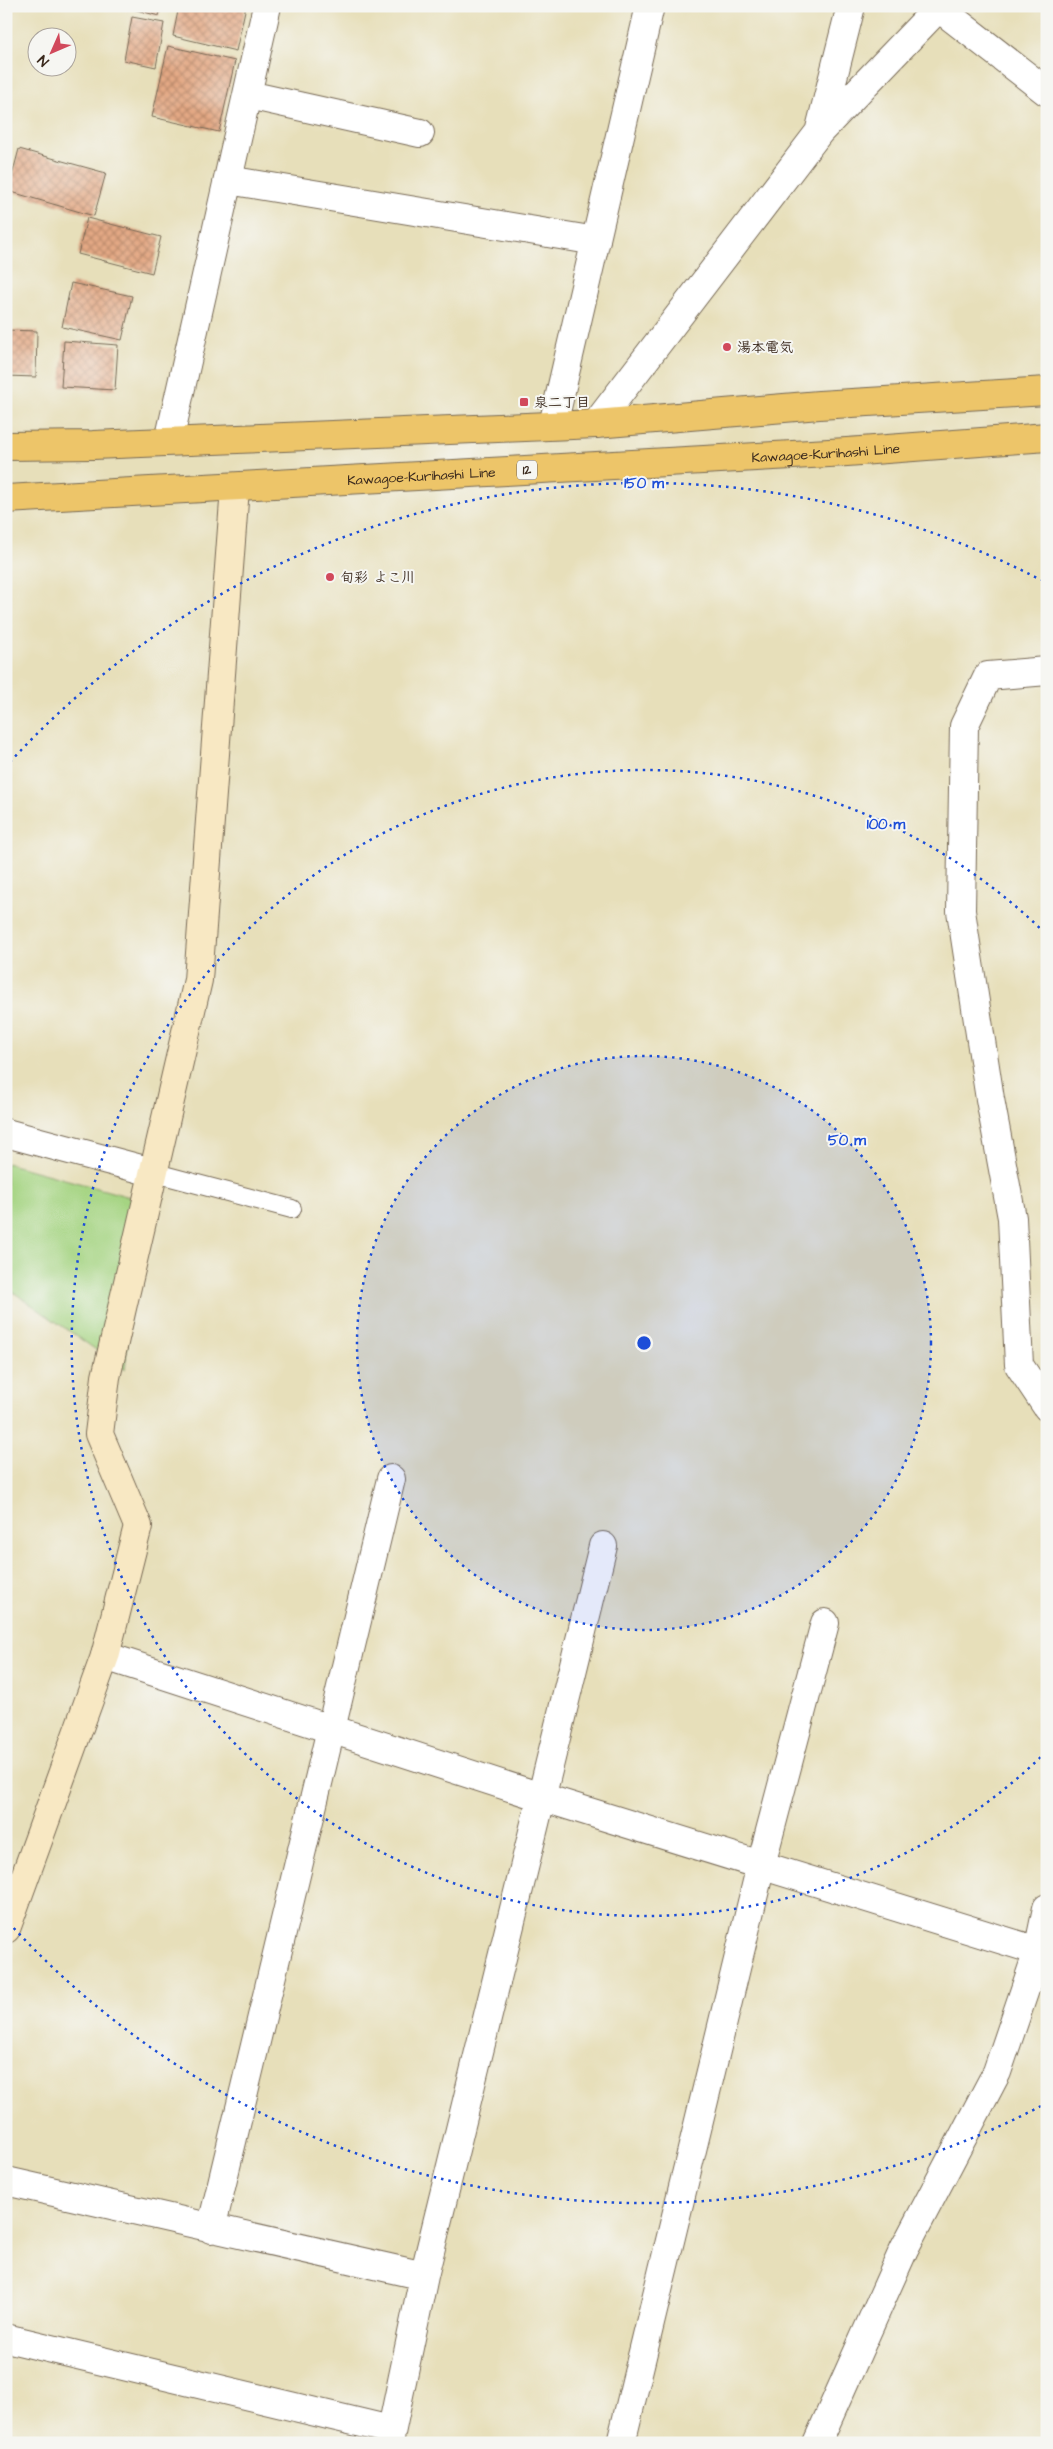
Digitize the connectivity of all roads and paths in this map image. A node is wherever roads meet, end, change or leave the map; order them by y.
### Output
1 (267, 6) edge
2 (650, 6) edge
3 (851, 6) edge
4 (939, 7) edge
5 (1047, 92) edge
6 (248, 95) junction
7 (820, 131) junction
8 (420, 133) dead end
9 (228, 180) junction
10 (596, 240) junction
11 (1047, 391) edge
12 (596, 424) junction
13 (554, 425) junction
14 (1047, 437) edge
15 (169, 441) junction
16 (6, 446) edge
17 (235, 488) junction
18 (6, 499) edge
19 (1047, 671) edge
20 (6, 1134) edge
21 (152, 1172) junction
22 (292, 1209) dead end
23 (1047, 1407) edge
24 (391, 1479) dead end
25 (603, 1546) dead end
26 (825, 1624) dead end
27 (105, 1656) junction
28 (330, 1729) junction
29 (541, 1797) junction
30 (761, 1865) junction
31 (1047, 1908) edge
32 (6, 1929) edge
33 (1038, 1951) junction
34 (6, 2181) edge
35 (211, 2229) junction
36 (424, 2276) junction
37 (6, 2338) edge
38 (390, 2437) edge
39 (621, 2443) edge
40 (817, 2443) edge

1 - 6 street
2 - 10 street
3 - 7 street
4 - 5 street
4 - 7 street
6 - 8 street
6 - 9 street
7 - 12 street
9 - 10 street
9 - 15 street
10 - 13 street
11 - 12 main road
12 - 13 main road
13 - 15 main road
14 - 17 main road, Kawagoe-Kurihashi Line / 12
15 - 16 main road
17 - 18 main road, Kawagoe-Kurihashi Line / 12
17 - 21 street
19 - 23 street
20 - 21 street
21 - 22 lane
21 - 27 street
24 - 28 street
25 - 29 street
26 - 30 street
27 - 28 street
27 - 32 street
28 - 29 street
28 - 35 street
29 - 30 street
29 - 36 street
30 - 33 street
30 - 39 street
31 - 33 street
33 - 40 street
34 - 35 street
35 - 36 street
36 - 38 street
37 - 38 street

